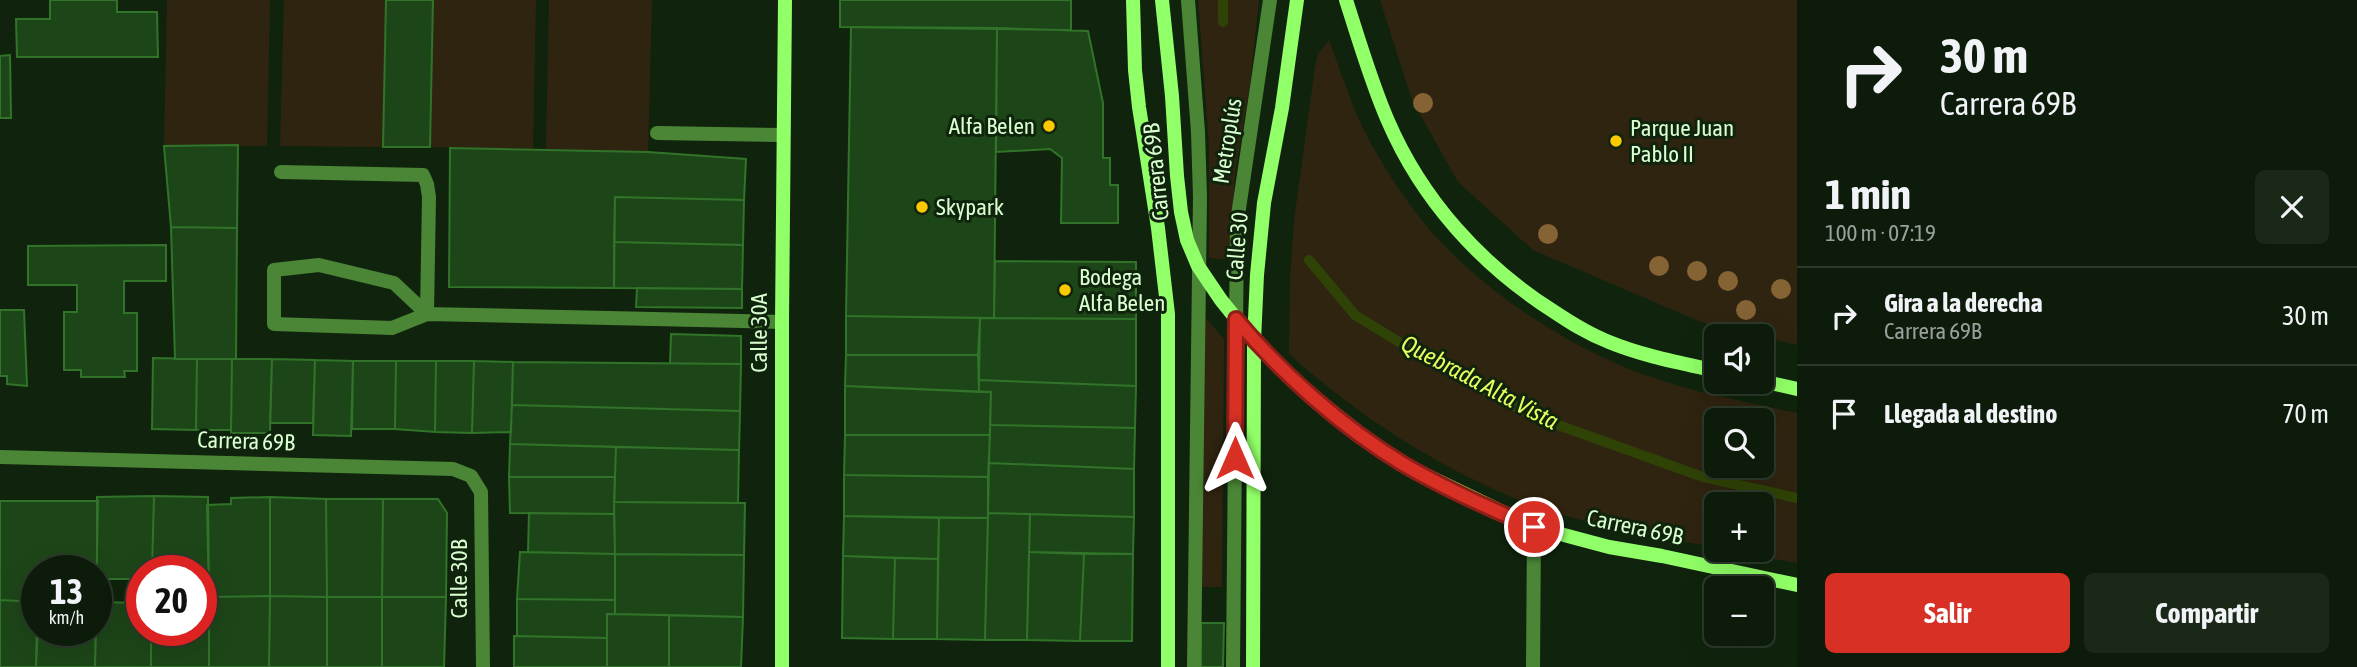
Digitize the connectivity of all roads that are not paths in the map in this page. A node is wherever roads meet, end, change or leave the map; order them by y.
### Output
1 (785, 0) edge
2 (1133, 0) edge
3 (1162, 0) edge
4 (1188, 0) edge
5 (1270, 0) edge
6 (1297, 0) edge
7 (1346, 0) edge
8 (657, 133) dead end
9 (782, 135) junction
10 (281, 172) dead end
11 (1198, 266) junction
12 (427, 314) junction
13 (1236, 319) junction
14 (782, 322) junction
15 (1254, 341) junction
16 (1704, 368) edge
17 (1774, 384) edge
18 (1797, 389) edge
19 (0, 457) edge
20 (481, 492) joint
21 (1534, 527) junction
22 (1797, 585) edge
23 (483, 667) edge
24 (782, 667) edge
25 (1168, 667) edge
26 (1194, 667) edge
27 (1233, 667) edge
28 (1253, 667) edge
29 (1533, 667) edge

1 - 9 street, Calle 30A
2 - 25 street
3 - 11 street, Carrera 69B
4 - 11 street, Metroplús
5 - 13 street, Metroplús
6 - 15 street, Calle 30
7 - 16 street
8 - 9 street
9 - 14 street, Calle 30A
10 - 12 street
11 - 13 street, Carrera 69B
11 - 26 street, Metroplús
12 - 12 street
12 - 14 street
13 - 15 street, Carrera 69B
13 - 27 street, Metroplús
14 - 24 street, Calle 30A
15 - 21 street, Carrera 69B
15 - 28 street, Calle 30
17 - 18 street
19 - 20 street, Carrera 69B
20 - 23 street, Calle 30B
21 - 22 street, Carrera 69B
21 - 29 street

